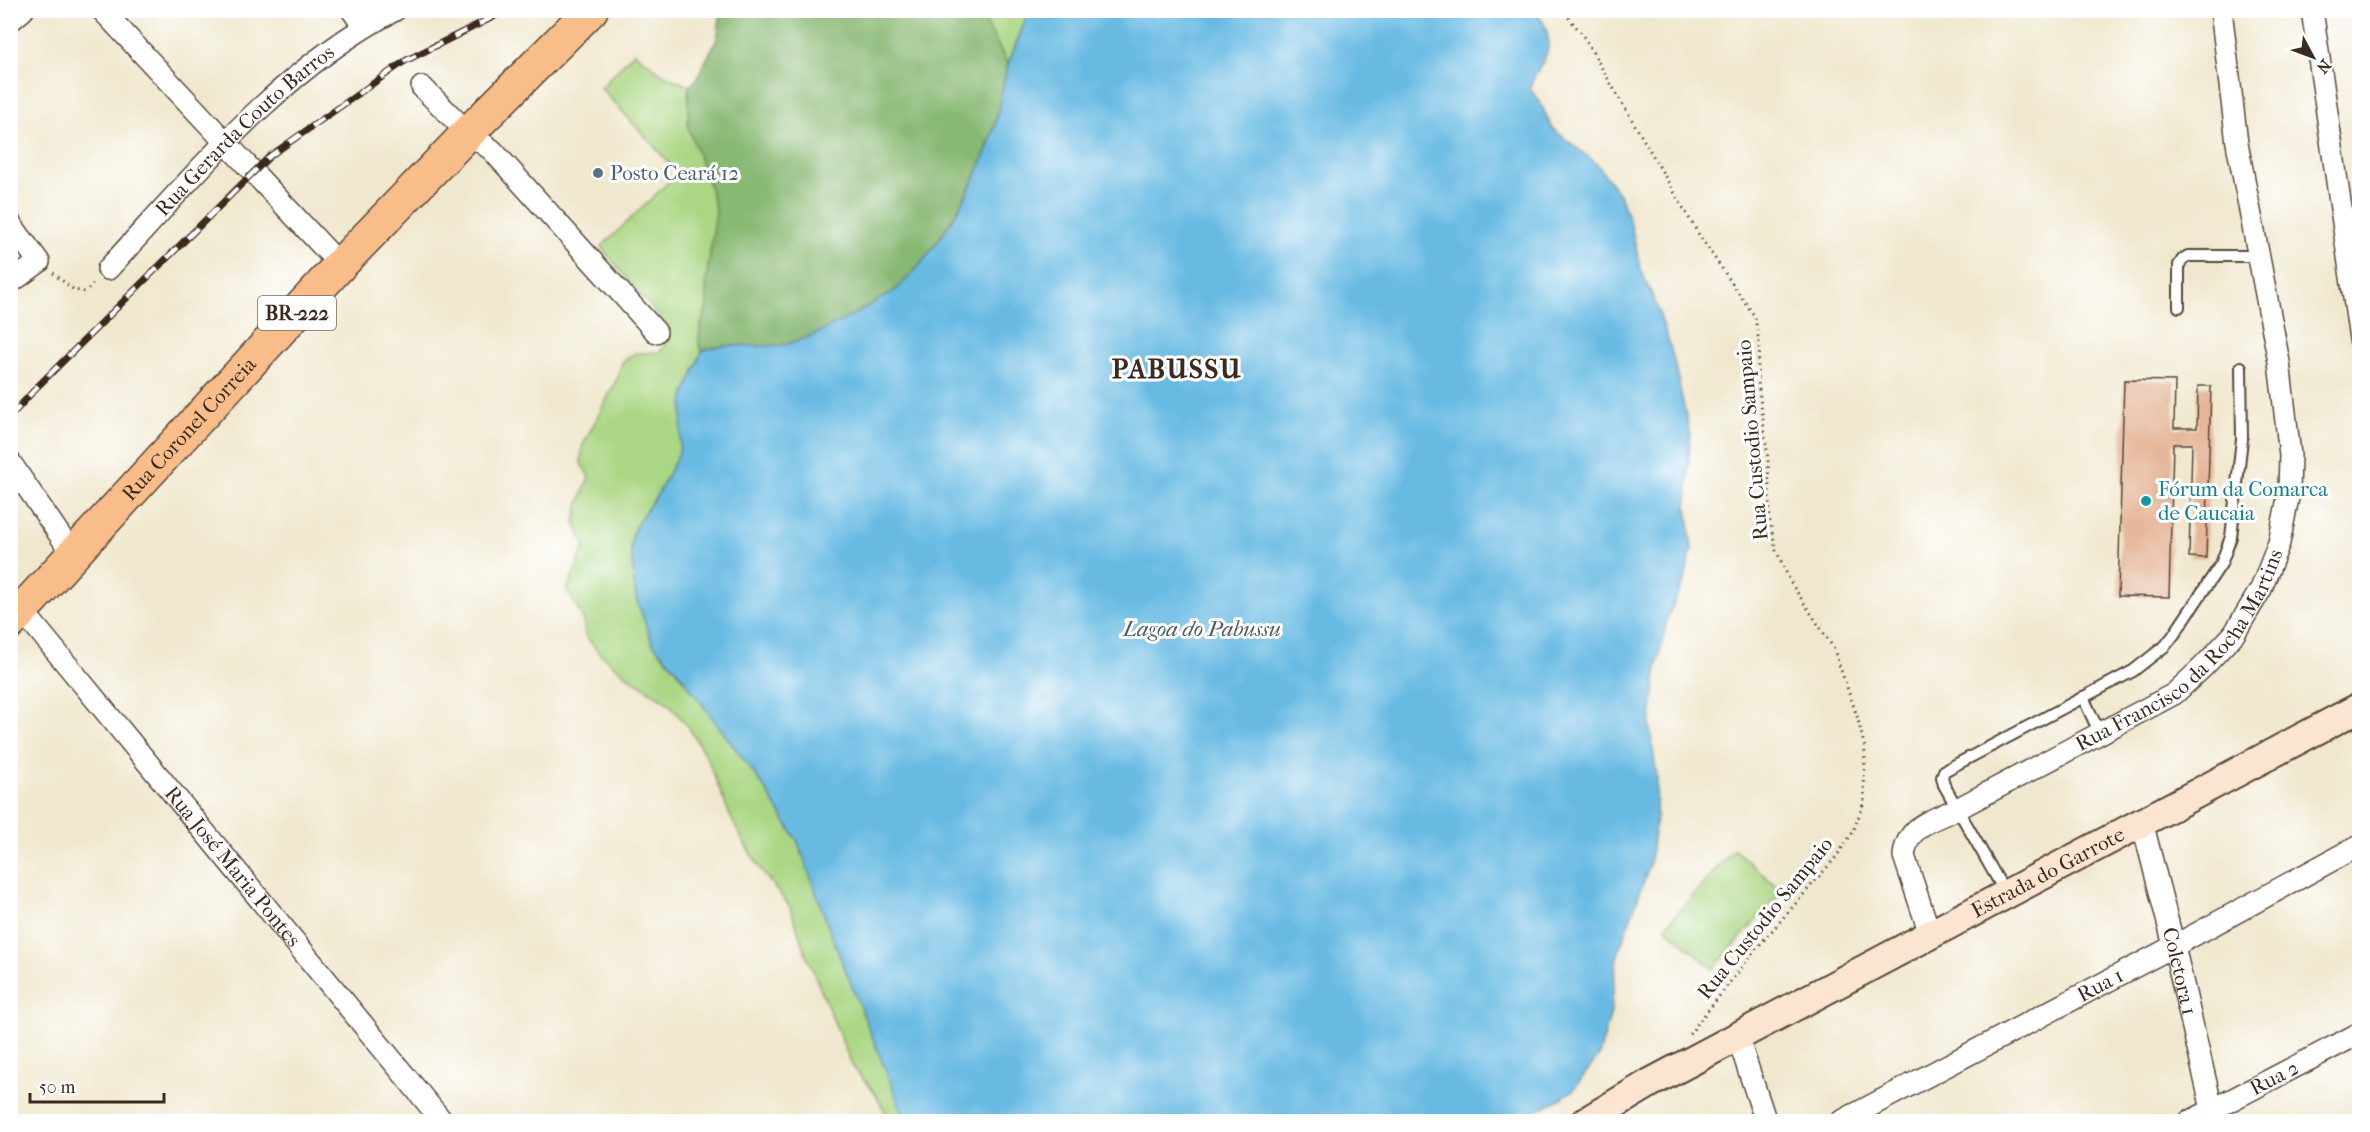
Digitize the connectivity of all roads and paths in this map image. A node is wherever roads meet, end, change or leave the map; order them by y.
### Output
1 (22, 10) edge
2 (102, 10) edge
3 (395, 10) edge
4 (591, 10) edge
5 (1558, 10) edge
6 (2221, 10) edge
7 (2312, 10) edge
8 (358, 19) edge
9 (10, 21) edge
10 (422, 87) dead end
11 (468, 133) junction
12 (225, 142) junction
13 (10, 223) edge
14 (2259, 256) junction
15 (39, 262) junction
16 (340, 266) junction
17 (108, 269) joint
18 (10, 282) edge
19 (2179, 307) dead end
20 (656, 332) dead end
21 (2360, 339) edge
22 (2241, 367) dead end
23 (10, 462) edge
24 (74, 556) junction
25 (16, 617) edge
26 (2083, 697) junction
27 (2360, 707) edge
28 (2100, 734) junction
29 (1957, 809) junction
30 (2142, 822) junction
31 (2360, 845) edge
32 (2006, 894) junction
33 (1930, 934) junction
34 (2174, 946) junction
35 (2360, 1033) edge
36 (1686, 1038) dead end
37 (1738, 1038) junction
38 (2213, 1115) edge
39 (443, 1122) edge
40 (1585, 1122) edge
41 (1766, 1122) edge
42 (1840, 1122) edge
43 (2189, 1122) edge

1 - 9 street
2 - 12 street
3 - 8 street, Rua Gerarda Couto Barros
4 - 11 main road, Rua Coronel Correia / BR-222
5 - 36 path, Rua Custodio Sampaio
6 - 14 street, Rua Francisco da Rocha Martins
7 - 21 street
8 - 12 street, Rua Gerarda Couto Barros
10 - 11 street
11 - 16 main road, Rua Coronel Correia / BR-222
11 - 20 street
12 - 16 street
12 - 17 street, Rua Gerarda Couto Barros
13 - 15 street
14 - 19 lane
14 - 28 street, Rua Francisco da Rocha Martins
15 - 17 path
15 - 18 street
16 - 24 main road, Rua Coronel Correia / BR-222
22 - 26 lane
23 - 24 street
24 - 25 main road, Rua Coronel Correia / BR-222
25 - 39 street, Rua José Maria Pontes
26 - 28 lane
26 - 29 lane
27 - 30 main road, Estrada do Garrote
28 - 29 street, Rua Francisco da Rocha Martins
29 - 32 lane
29 - 33 street, Rua Francisco da Rocha Martins
30 - 32 main road, Estrada do Garrote
30 - 34 street, Coletora 1
31 - 34 street, Rua 1
32 - 33 main road, Estrada do Garrote
33 - 37 main road, Estrada do Garrote
34 - 38 street, Coletora 1
34 - 42 street, Rua 1
35 - 38 street, Rua 2
37 - 40 main road, Estrada do Garrote
37 - 41 street
38 - 43 street, Rua 2

